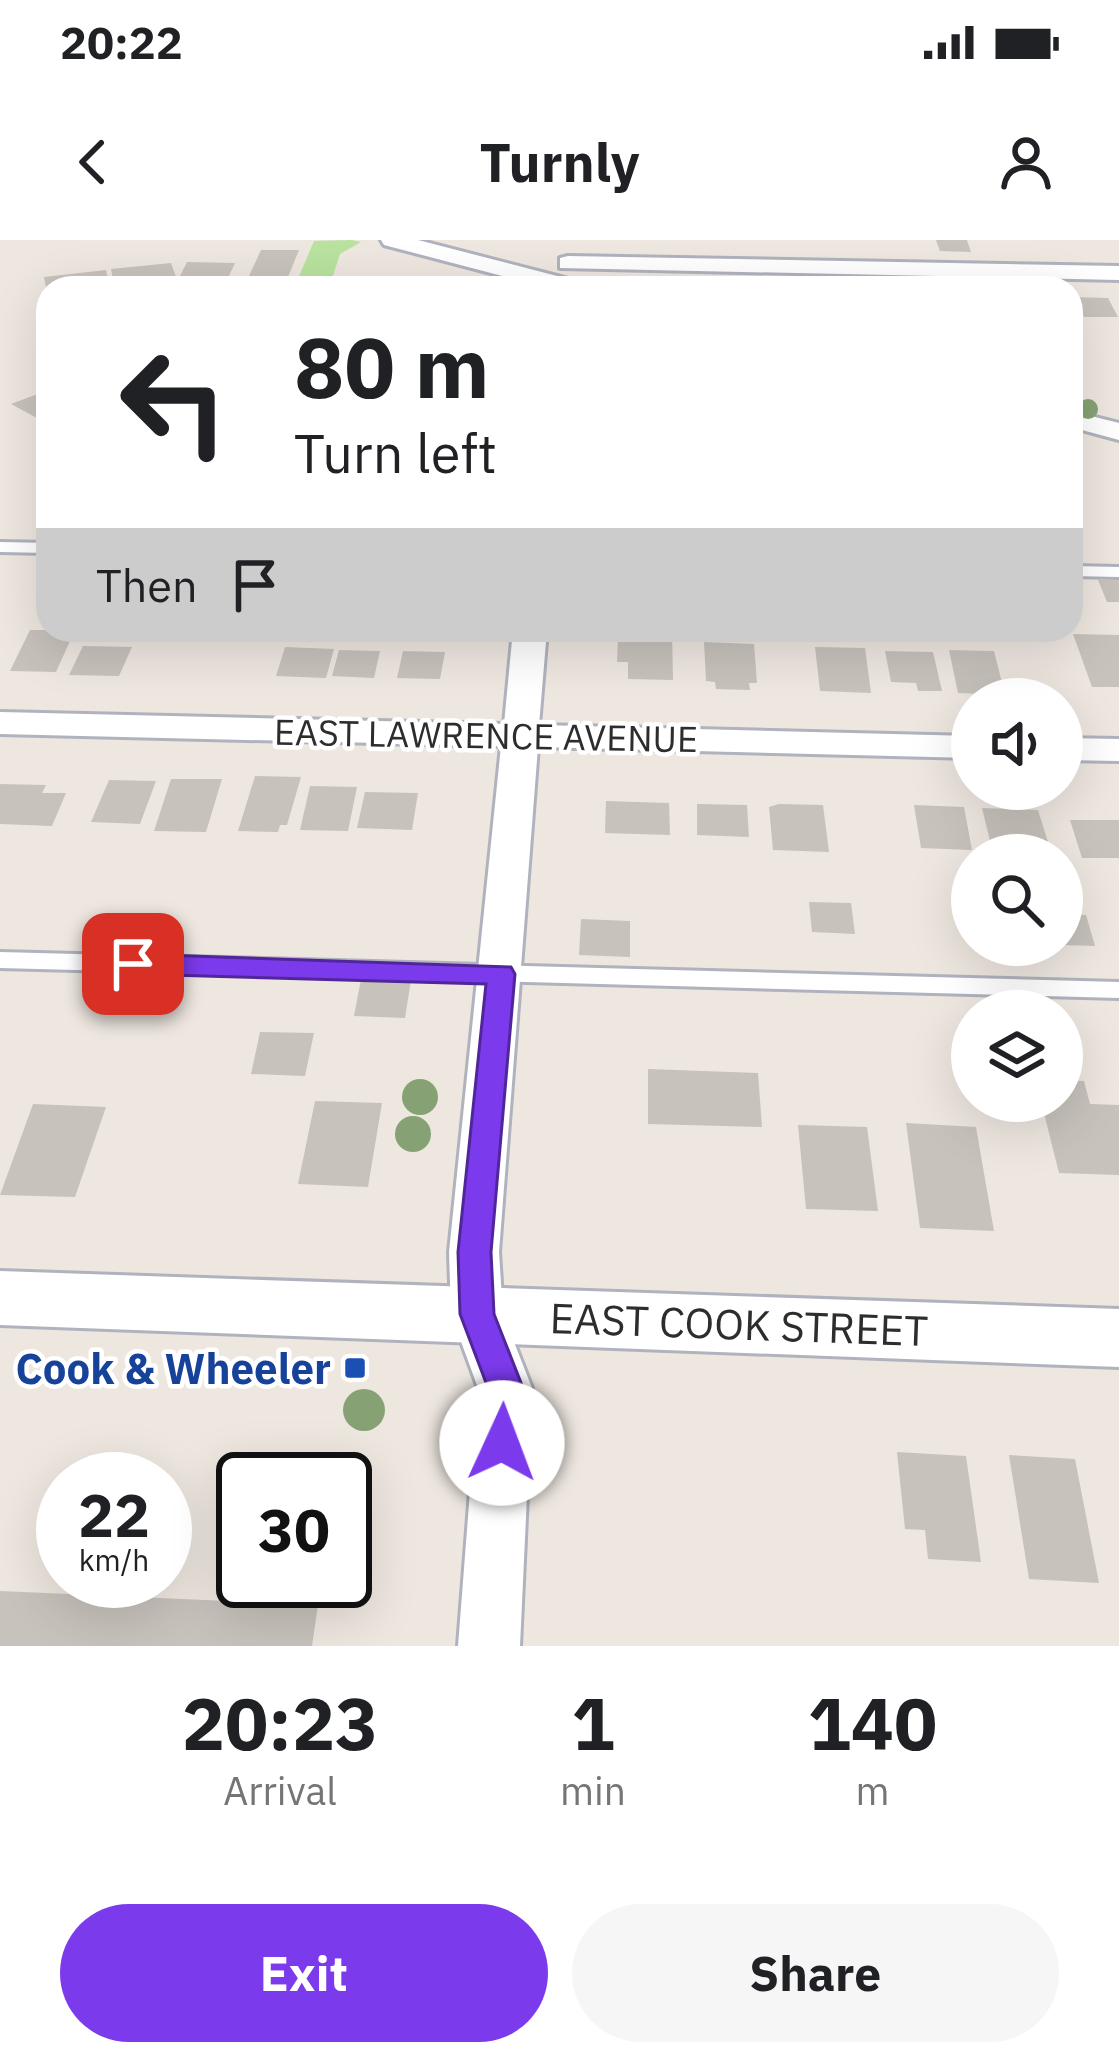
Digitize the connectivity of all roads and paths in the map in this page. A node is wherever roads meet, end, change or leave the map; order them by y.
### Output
1 (392, 240) edge
2 (569, 273) edge
3 (1119, 273) edge
4 (1083, 422) edge
5 (1119, 432) edge
6 (0, 547) edge
7 (36, 548) edge
8 (1083, 571) edge
9 (1119, 572) edge
10 (529, 642) edge
11 (0, 723) edge
12 (518, 736) junction
13 (951, 746) edge
14 (1083, 749) edge
15 (1119, 750) edge
16 (0, 960) edge
17 (501, 974) junction
18 (1119, 990) edge
19 (0, 1298) edge
20 (477, 1314) junction
21 (1119, 1338) edge
22 (489, 1646) edge

1 - 2 street
2 - 3 street
4 - 5 street
6 - 7 lane
8 - 9 lane
10 - 12 street
11 - 12 street, EAST LAWRENCE AVENUE
12 - 13 street, EAST LAWRENCE AVENUE
12 - 17 street
14 - 15 street
16 - 17 lane
17 - 18 lane
17 - 20 street
19 - 20 street, EAST COOK STREET
20 - 21 street, EAST COOK STREET
20 - 22 street

